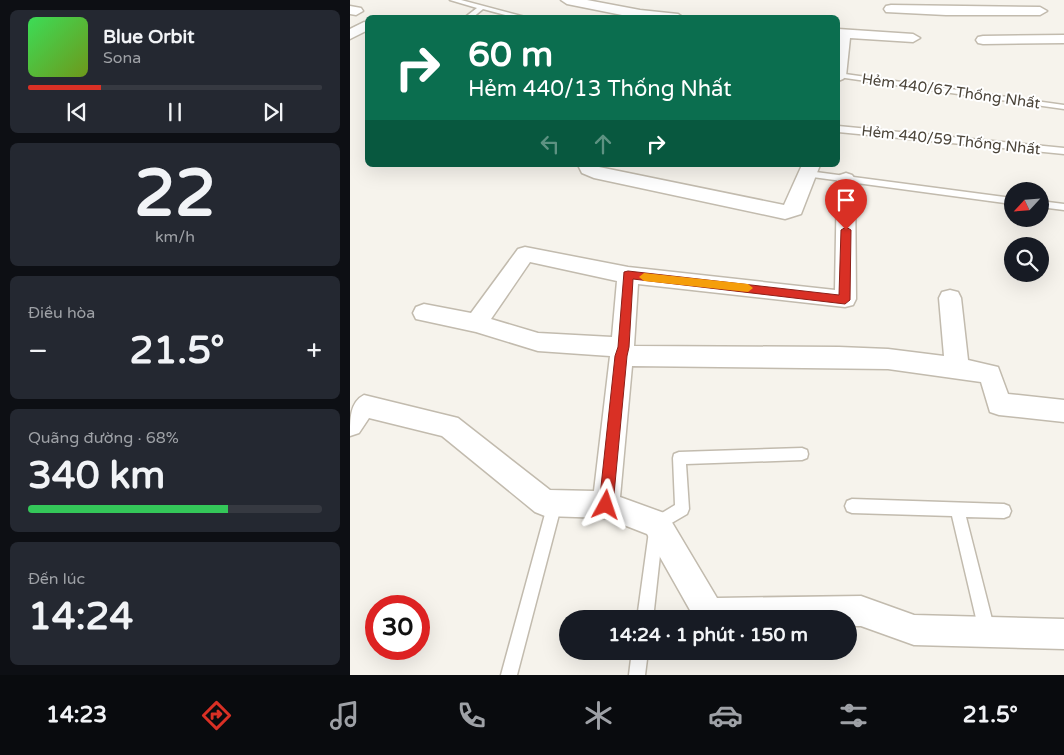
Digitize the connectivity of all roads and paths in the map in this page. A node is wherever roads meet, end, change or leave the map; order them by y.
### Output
1 (453, 0) edge
2 (567, 0) edge
3 (644, 0) edge
4 (1028, 0) edge
5 (481, 8) junction
6 (891, 9) dead end
7 (1040, 11) junction
8 (471, 15) edge
9 (512, 15) edge
10 (634, 15) edge
11 (639, 15) edge
12 (364, 26) dead end
13 (1060, 30) edge
14 (350, 34) edge
15 (841, 34) edge
16 (912, 38) dead end
17 (983, 40) dead end
18 (840, 48) edge
19 (840, 76) edge
20 (1064, 107) edge
21 (840, 129) edge
22 (1064, 151) edge
23 (588, 167) edge
24 (809, 169) edge
25 (846, 179) junction
26 (1004, 200) edge
27 (1049, 205) edge
28 (1064, 207) edge
29 (628, 274) junction
30 (950, 298) dead end
31 (424, 313) dead end
32 (476, 323) junction
33 (622, 351) junction
34 (957, 368) junction
35 (1064, 411) edge
36 (357, 415) edge
37 (802, 454) dead end
38 (555, 503) junction
39 (606, 505) junction
40 (852, 506) dead end
41 (956, 510) junction
42 (1004, 511) dead end
43 (657, 524) junction
44 (646, 610) edge
45 (988, 632) junction
46 (1064, 634) edge
47 (639, 660) edge
48 (509, 675) edge
49 (637, 675) edge

1 - 5 lane
2 - 10 street
3 - 11 street
4 - 7 street
5 - 8 lane
5 - 9 lane
6 - 7 street
7 - 13 street
12 - 14 street
13 - 17 street
15 - 16 street
15 - 18 street
19 - 20 lane, Hẻm 440/67 Thống Nhất
21 - 22 lane, Hẻm 440/59 Thống Nhất
23 - 24 street
24 - 25 lane
25 - 26 lane
25 - 29 street
27 - 28 lane
29 - 32 street
29 - 33 street
30 - 34 street
31 - 32 street
32 - 33 street
33 - 34 street
33 - 39 street
34 - 35 street
36 - 38 street
37 - 43 lane
38 - 39 street
38 - 48 lane
39 - 43 street
40 - 41 lane
41 - 42 lane
41 - 45 lane
43 - 44 lane
43 - 45 street
45 - 46 street
47 - 49 lane

